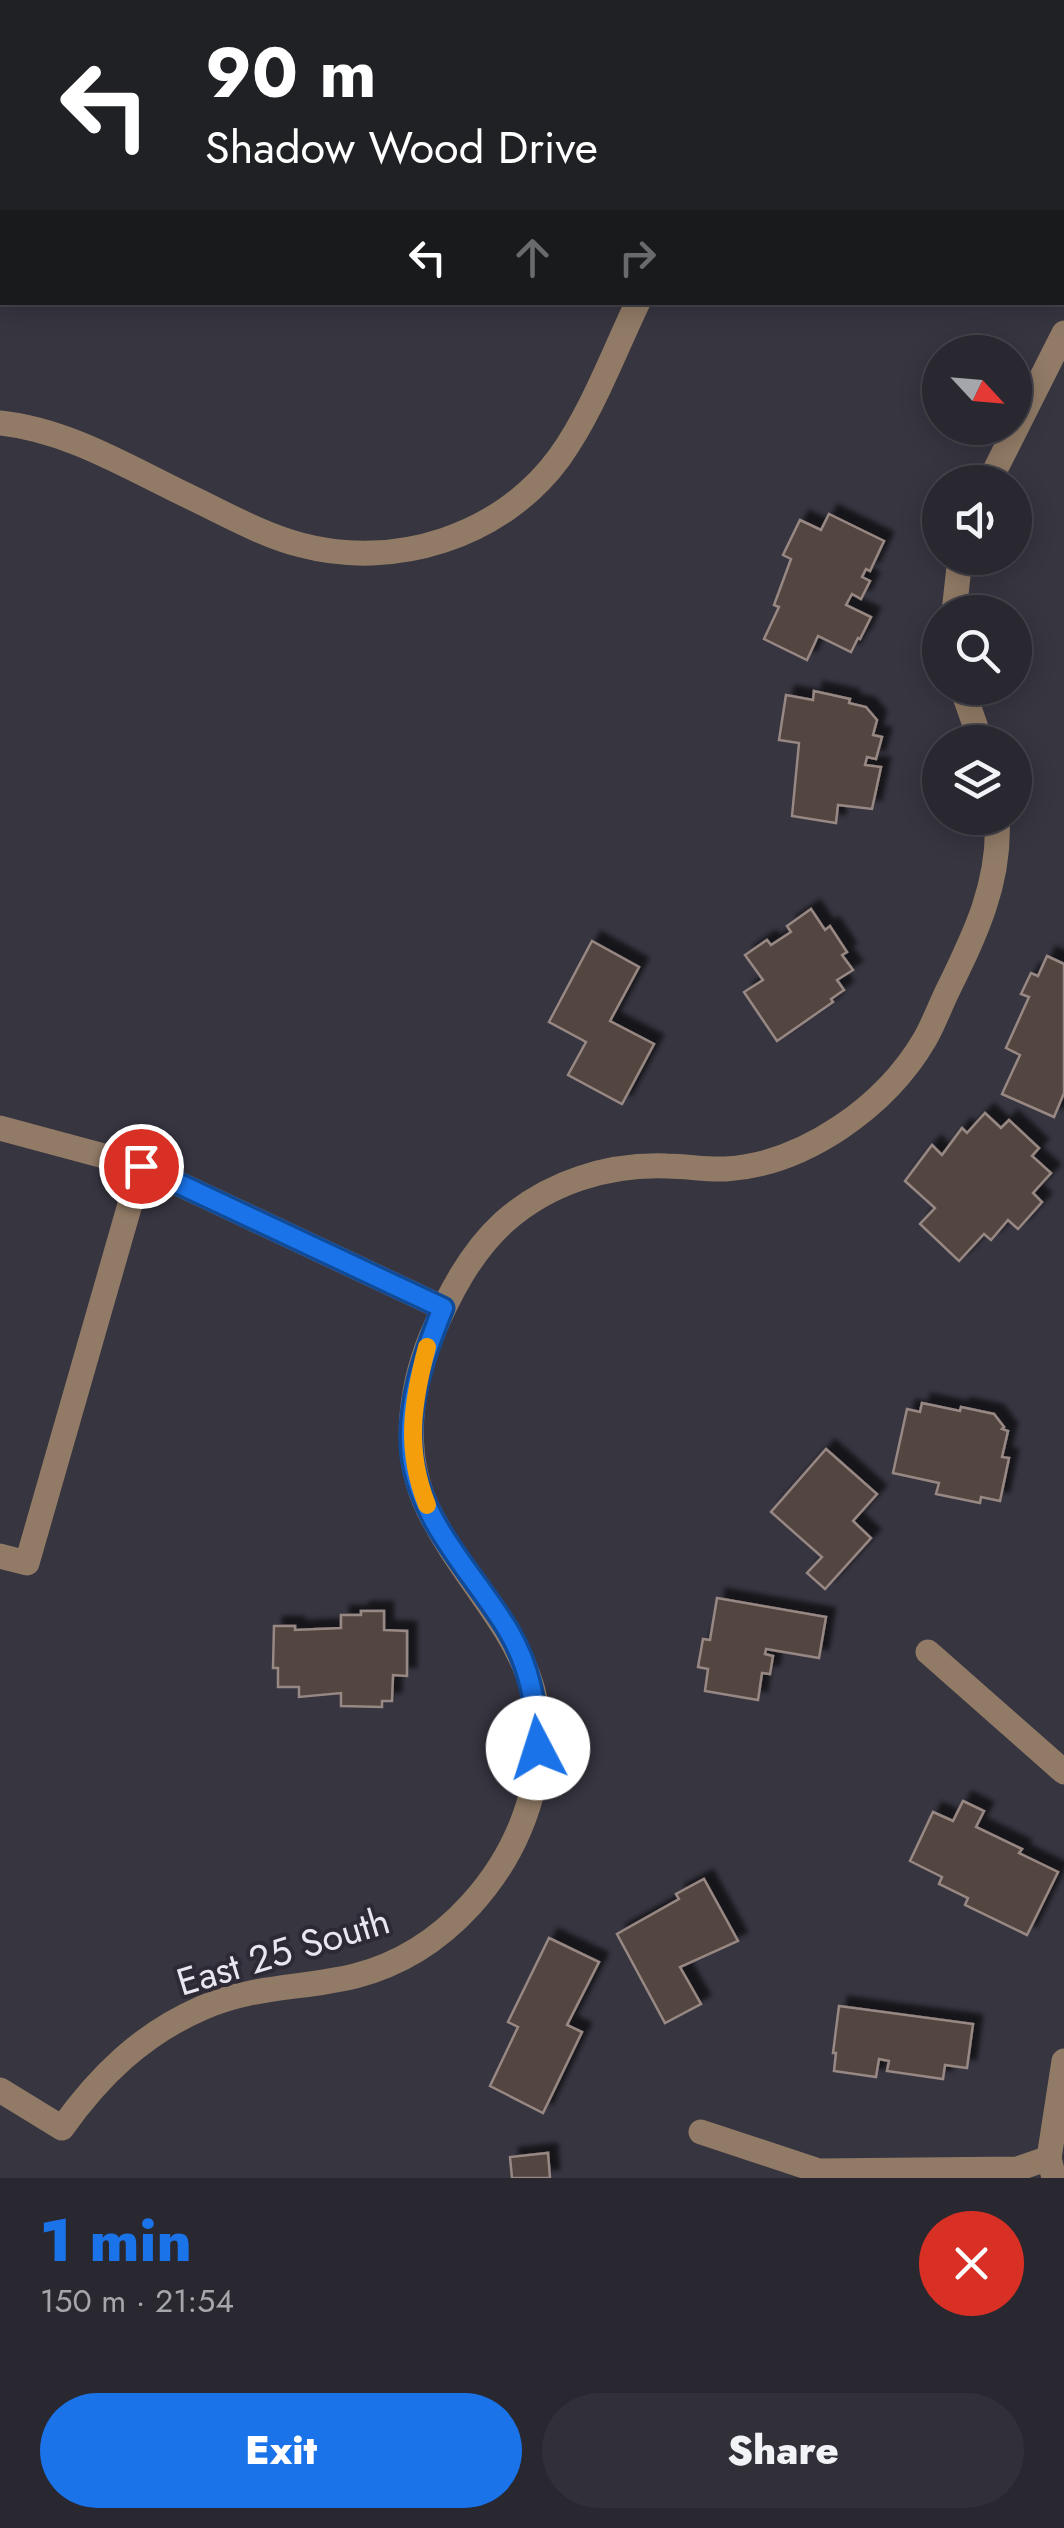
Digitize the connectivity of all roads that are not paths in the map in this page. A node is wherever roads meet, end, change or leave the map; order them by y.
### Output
1 (637, 305) edge
2 (1064, 333) edge
3 (0, 423) edge
4 (998, 465) edge
5 (997, 835) edge
6 (0, 1128) edge
7 (141, 1166) junction
8 (443, 1308) junction
9 (0, 1556) edge
10 (928, 1652) dead end
11 (1064, 1772) edge
12 (1064, 2061) edge
13 (0, 2090) edge
14 (701, 2132) dead end
15 (1052, 2168) edge

1 - 3 street
2 - 4 street
5 - 8 street, East 25 South
6 - 7 street
7 - 8 street
7 - 9 street
8 - 13 street, East 25 South
10 - 11 street
12 - 15 street
14 - 15 street

